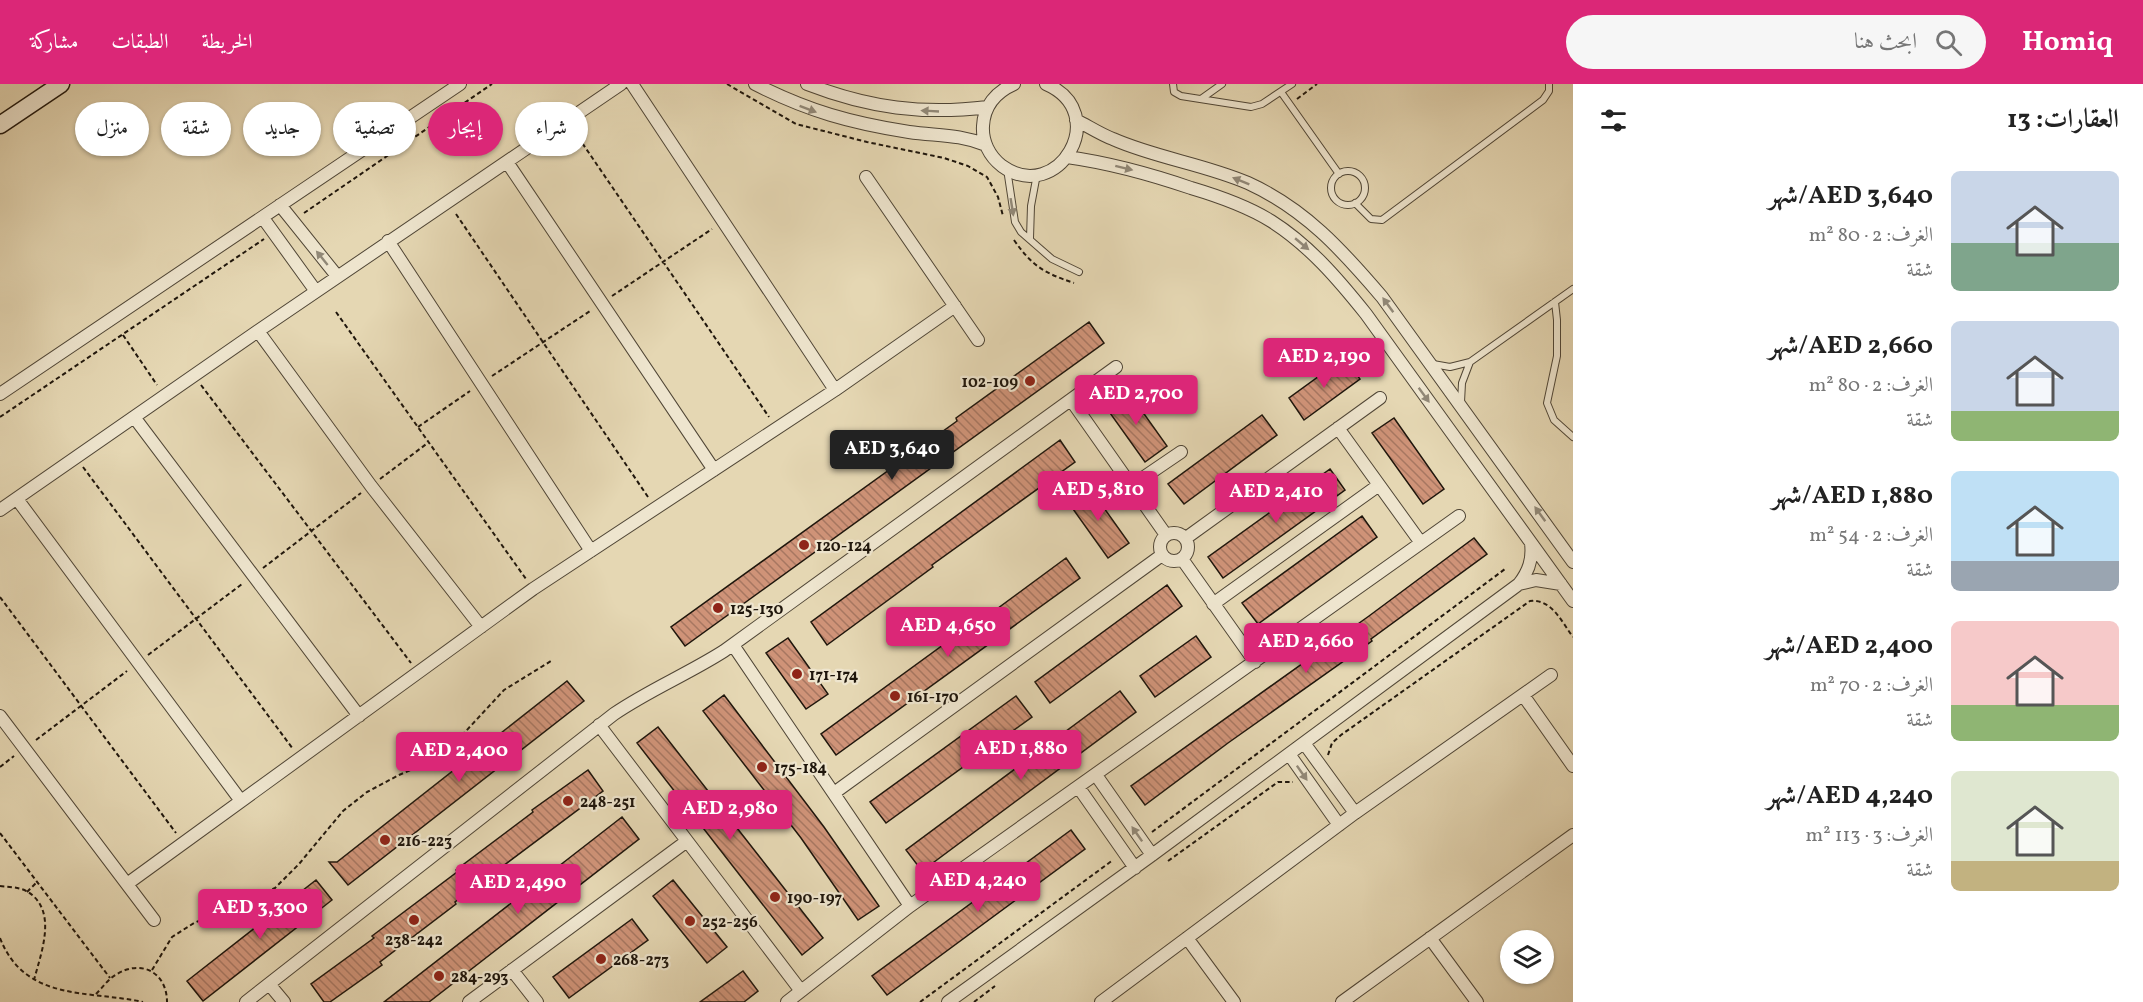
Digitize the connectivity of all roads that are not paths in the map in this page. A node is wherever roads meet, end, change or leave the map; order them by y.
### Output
1 (61, 84) edge
2 (460, 84) edge
3 (621, 84) edge
4 (632, 84) edge
5 (755, 84) edge
6 (807, 84) edge
7 (1046, 84) edge
8 (1173, 84) edge
9 (1222, 84) edge
10 (1292, 84) edge
11 (1549, 84) edge
12 (1009, 86) edge
13 (1062, 89) edge
14 (1281, 92) junction
15 (1201, 99) junction
16 (988, 106) junction
17 (1076, 120) junction
18 (0, 125) edge
19 (986, 145) junction
20 (1067, 157) junction
21 (507, 162) junction
22 (1007, 170) junction
23 (1037, 174) junction
24 (1339, 174) junction
25 (866, 177) dead end
26 (1355, 203) junction
27 (280, 205) junction
28 (263, 218) junction
29 (1030, 238) junction
30 (388, 241) junction
31 (1079, 272) dead end
32 (337, 276) junction
33 (1573, 289) edge
34 (315, 290) junction
35 (1555, 302) junction
36 (955, 306) junction
37 (258, 331) junction
38 (978, 340) dead end
39 (1470, 362) junction
40 (1430, 363) junction
41 (1116, 368) dead end
42 (835, 390) junction
43 (0, 394) edge
44 (1380, 398) dead end
45 (1071, 400) junction
46 (1461, 405) junction
47 (134, 417) junction
48 (1338, 428) junction
49 (1573, 437) edge
50 (1181, 452) dead end
51 (714, 470) junction
52 (1379, 484) junction
53 (1131, 486) junction
54 (17, 499) junction
55 (0, 510) edge
56 (1459, 516) dead end
57 (1166, 535) junction
58 (1186, 538) junction
59 (1421, 543) junction
60 (1531, 543) junction
61 (591, 551) junction
62 (1162, 555) junction
63 (1182, 559) junction
64 (1573, 562) edge
65 (1519, 584) junction
66 (1561, 584) junction
67 (1573, 601) edge
68 (1213, 604) junction
69 (481, 627) junction
70 (733, 645) junction
71 (1256, 662) junction
72 (1551, 675) dead end
73 (1523, 694) junction
74 (0, 716) edge
75 (359, 716) junction
76 (599, 725) junction
77 (1304, 743) junction
78 (1289, 754) junction
79 (1573, 766) edge
80 (1096, 775) junction
81 (1078, 788) junction
82 (834, 793) junction
83 (241, 801) junction
84 (1356, 813) junction
85 (1339, 825) junction
86 (1573, 835) edge
87 (687, 841) junction
88 (1152, 855) junction
89 (1135, 868) junction
90 (127, 884) junction
91 (910, 906) junction
92 (154, 920) dead end
93 (1187, 938) junction
94 (1430, 938) junction
95 (512, 970) junction
96 (269, 984) junction
97 (801, 991) junction
98 (246, 1002) edge
99 (284, 1002) edge
100 (469, 1002) edge
101 (537, 1002) edge
102 (787, 1002) edge
103 (948, 1002) edge
104 (1101, 1002) edge
105 (1234, 1002) edge
106 (1341, 1002) edge
107 (1477, 1002) edge

1 - 18 street
2 - 27 street
3 - 21 street
4 - 42 street
5 -> 19 street
16 -> 6 street
7 - 13 street
8 - 15 lane
9 - 15 lane
10 - 14 lane
11 - 26 lane
12 - 16 street
13 - 17 street
14 - 15 lane
14 - 24 lane
16 - 19 street
17 - 20 street
40 -> 17 street
19 - 22 street
20 - 23 street
20 -> 60 street
21 - 30 street
21 - 51 street
22 - 23 street
22 -> 29 lane
23 - 29 lane
24 - 26 lane
24 - 26 lane
25 - 36 street
27 - 28 street
32 -> 27 street
28 - 34 street
28 - 43 street
29 - 31 lane
30 - 32 street
30 - 61 street
32 - 34 street
33 - 35 lane
34 - 37 street
35 - 39 lane
35 - 49 lane
36 - 38 street
36 - 42 street
37 - 47 street
37 - 69 street
39 - 40 lane
39 - 46 lane
40 - 46 street
41 - 45 street
42 - 51 street
44 - 48 street
45 - 53 street
45 - 70 street
64 -> 46 street
47 - 54 street
47 - 75 street
48 - 52 street
48 - 58 street
50 - 53 street
51 - 61 street
52 - 59 street
52 - 68 street
53 - 57 street
54 - 55 street
54 - 83 street
56 - 59 street
57 - 58 street
57 - 62 street
58 - 63 street
59 - 71 street
60 - 65 street
60 - 66 street
61 - 69 street
62 - 63 street
62 - 82 street
63 - 68 street
65 - 66 street
65 - 77 street
66 - 67 street
68 - 71 street
69 - 75 street
70 - 76 street
70 - 82 street
71 - 80 street
72 - 73 street
73 - 79 street
73 - 84 street
74 - 90 street
75 - 83 street
76 - 87 street
76 - 96 street
77 - 78 street
77 - 84 street
78 -> 85 street
78 - 88 street
80 - 81 street
88 -> 80 street
81 - 89 street
81 - 91 street
82 - 91 street
83 - 90 street
84 - 85 street
85 - 93 street
86 - 94 street
87 - 95 street
87 - 97 street
88 - 89 street
89 - 103 street
90 - 92 street
91 - 97 street
93 - 104 street
93 - 105 street
94 - 106 street
94 - 107 street
95 - 100 street
95 - 101 street
96 - 98 street
96 - 99 street
97 - 102 street

